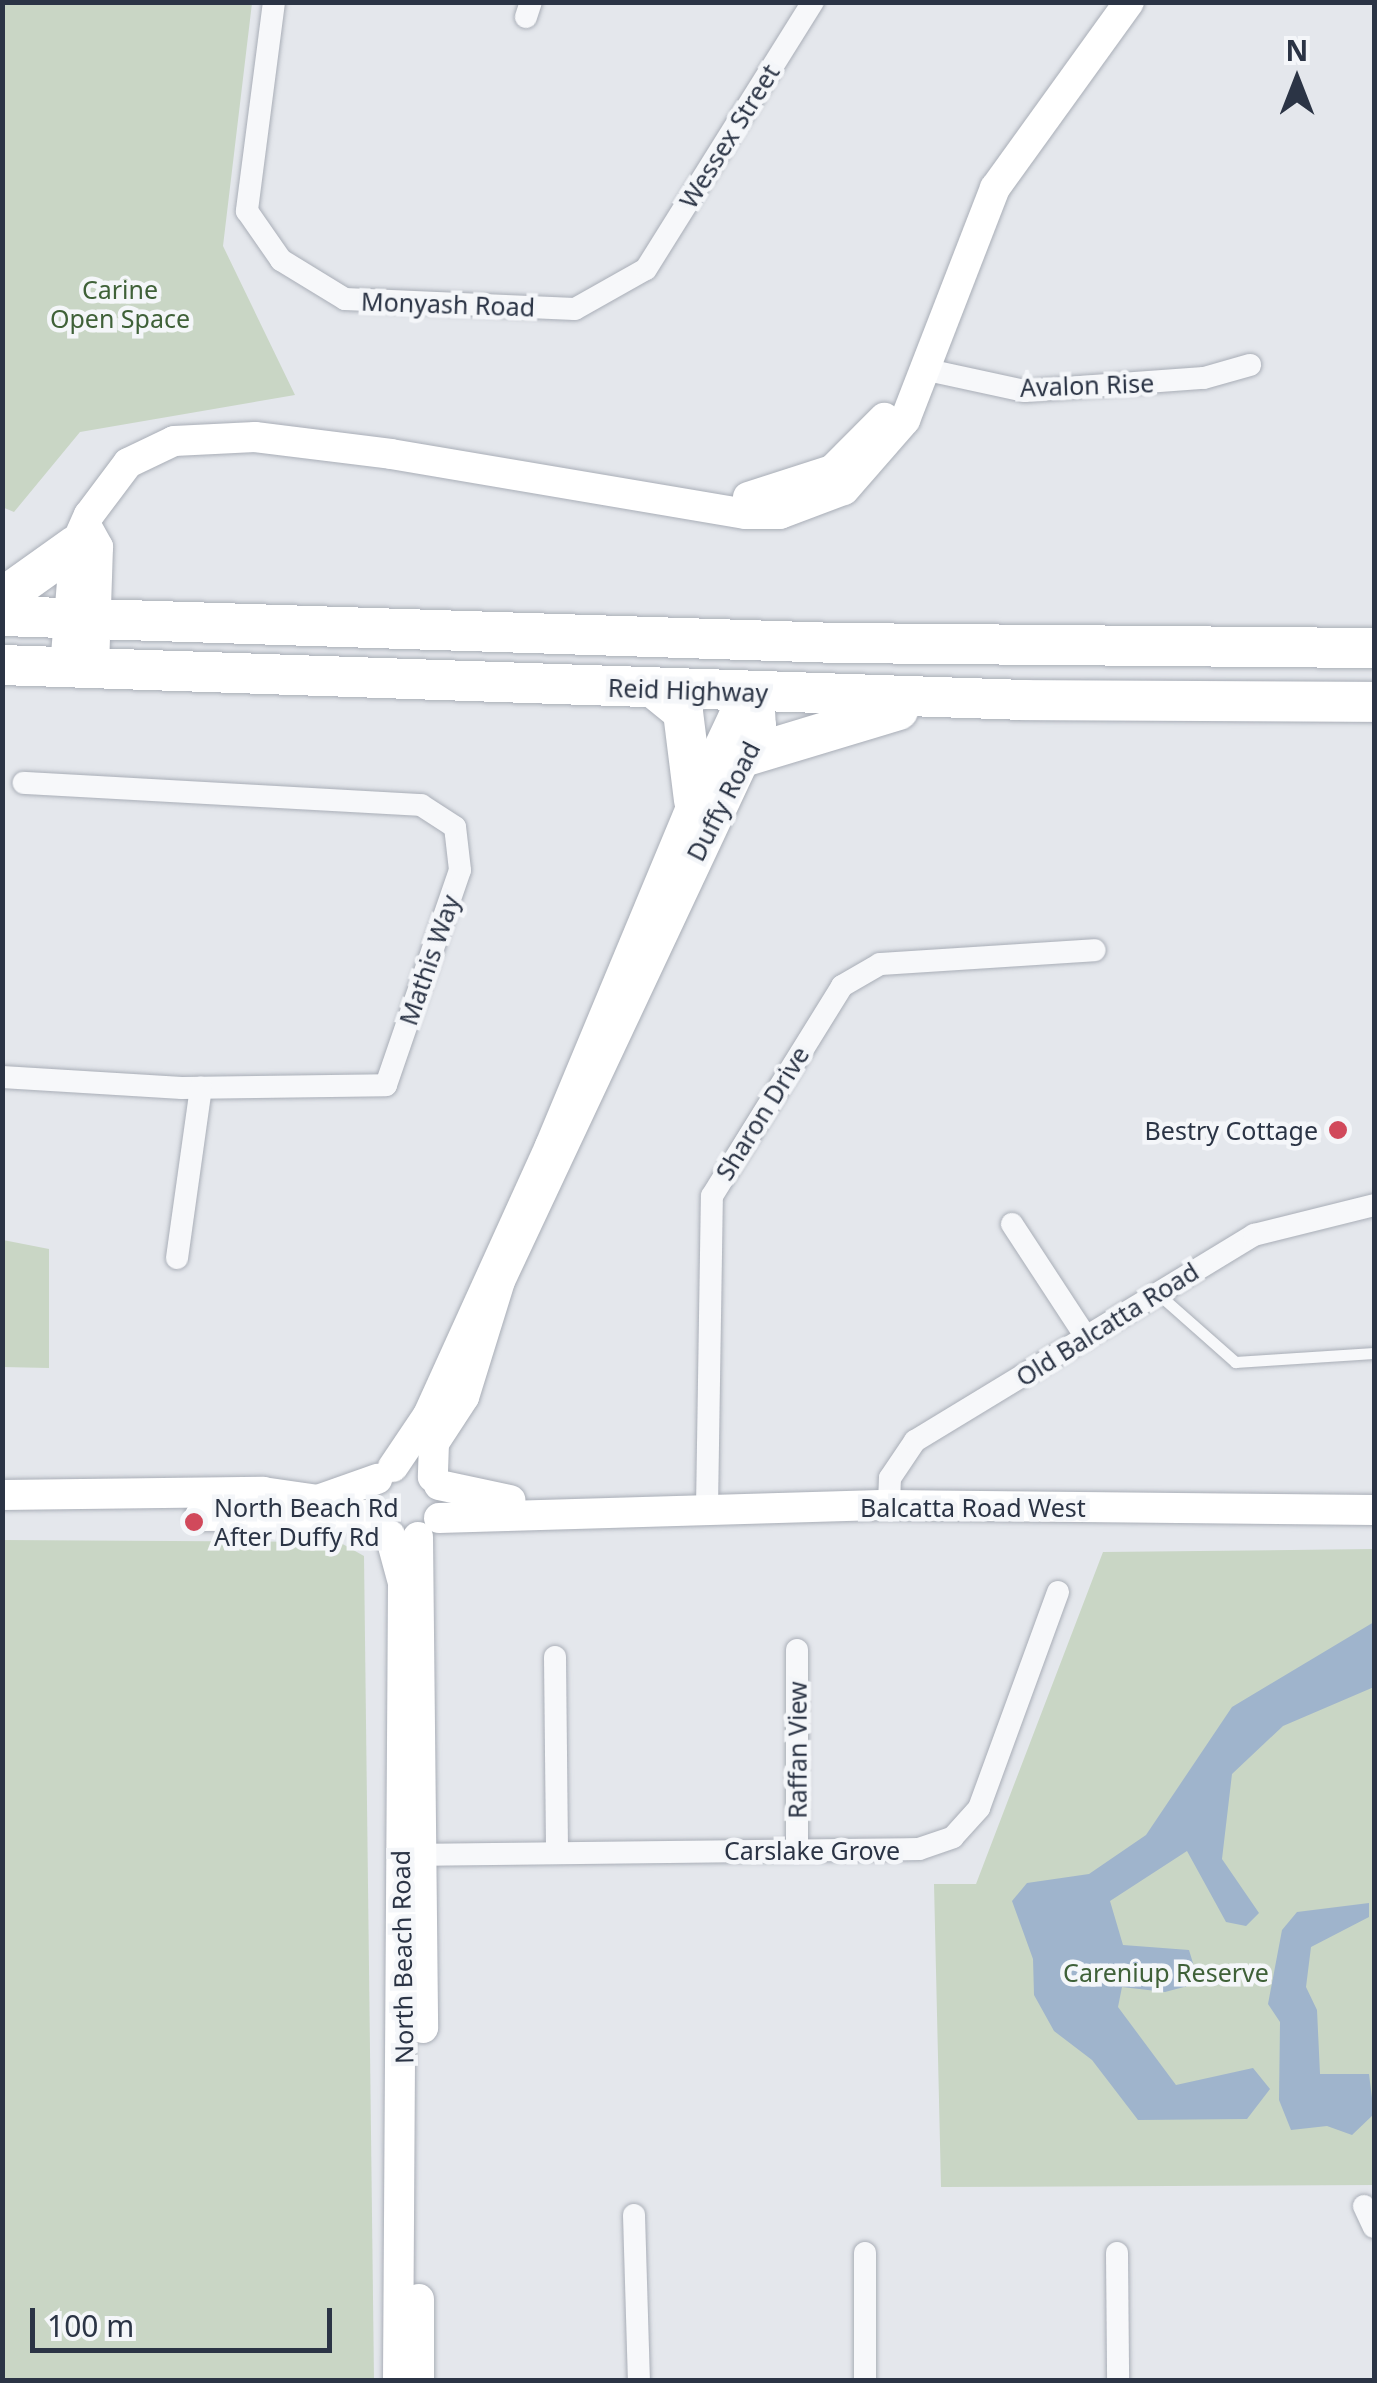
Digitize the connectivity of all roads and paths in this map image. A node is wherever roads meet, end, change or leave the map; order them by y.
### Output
1 (274, 2) edge
2 (813, 2) edge
3 (1128, 2) edge
4 (646, 268) joint
5 (1250, 365) dead end
6 (923, 369) junction
7 (81, 536) junction
8 (2, 598) edge
9 (2, 616) edge
10 (82, 618) junction
11 (706, 637) junction
12 (840, 643) junction
13 (1374, 648) edge
14 (2, 665) edge
15 (80, 668) junction
16 (656, 689) junction
17 (759, 691) junction
18 (1026, 700) junction
19 (1374, 702) edge
20 (746, 756) junction
21 (24, 784) dead end
22 (694, 800) junction
23 (1095, 950) dead end
24 (2, 1077) edge
25 (201, 1088) junction
26 (1374, 1205) edge
27 (1012, 1224) dead end
28 (177, 1258) dead end
29 (1156, 1292) junction
30 (1086, 1337) junction
31 (1374, 1353) edge
32 (385, 1473) junction
33 (436, 1481) junction
34 (2, 1495) edge
35 (889, 1506) junction
36 (708, 1508) junction
37 (572, 1510) junction
38 (1374, 1510) edge
39 (2, 1516) edge
40 (405, 1526) junction
41 (1058, 1592) dead end
42 (797, 1650) dead end
43 (555, 1657) dead end
44 (797, 1850) junction
45 (557, 1851) junction
46 (412, 1854) junction
47 (634, 2215) dead end
48 (1117, 2252) dead end
49 (866, 2253) dead end
50 (398, 2380) edge
51 (419, 2380) edge
52 (639, 2380) edge
53 (865, 2380) edge
54 (1118, 2380) edge

1 - 4 street, Monyash Road
2 - 4 street, Wessex Street
3 - 6 main road
5 - 6 street, Avalon Rise
6 - 7 main road
7 - 8 highway
7 - 10 main road
9 - 10 highway, Reid Highway
10 - 11 highway, Reid Highway
10 - 15 main road
11 - 12 highway, Reid Highway
11 - 17 highway
12 - 13 highway, Reid Highway
12 - 17 highway
14 - 15 highway, Reid Highway
15 - 16 highway, Reid Highway
16 - 17 highway, Reid Highway
16 - 22 highway
17 - 18 highway, Reid Highway
17 - 20 main road, Duffy Road
17 - 22 main road, Duffy Road
18 - 19 highway, Reid Highway
18 - 20 highway
20 - 33 main road, Duffy Road
21 - 25 street, Mathis Way
22 - 32 main road, Duffy Road
23 - 36 street, Sharon Drive
24 - 25 street, Mathis Way
25 - 28 street
26 - 29 street, Old Balcatta Road
27 - 30 street
29 - 30 street, Old Balcatta Road
29 - 31 lane
30 - 35 street, Old Balcatta Road
32 - 33 main road, Balcatta Road West
32 - 34 main road
32 - 40 main road
33 - 37 main road, Balcatta Road West
33 - 40 main road, Duffy Road
35 - 36 main road, Balcatta Road West
35 - 38 main road, Balcatta Road West
36 - 37 main road, Balcatta Road West
37 - 40 main road, Balcatta Road West
39 - 40 main road
40 - 46 main road, North Beach Road
41 - 44 street, Carslake Grove
42 - 44 street, Raffan View
43 - 45 street
44 - 45 street, Carslake Grove
45 - 46 street, Carslake Grove
46 - 50 main road, North Beach Road
46 - 51 main road, North Beach Road
47 - 52 street
48 - 54 street
49 - 53 street

